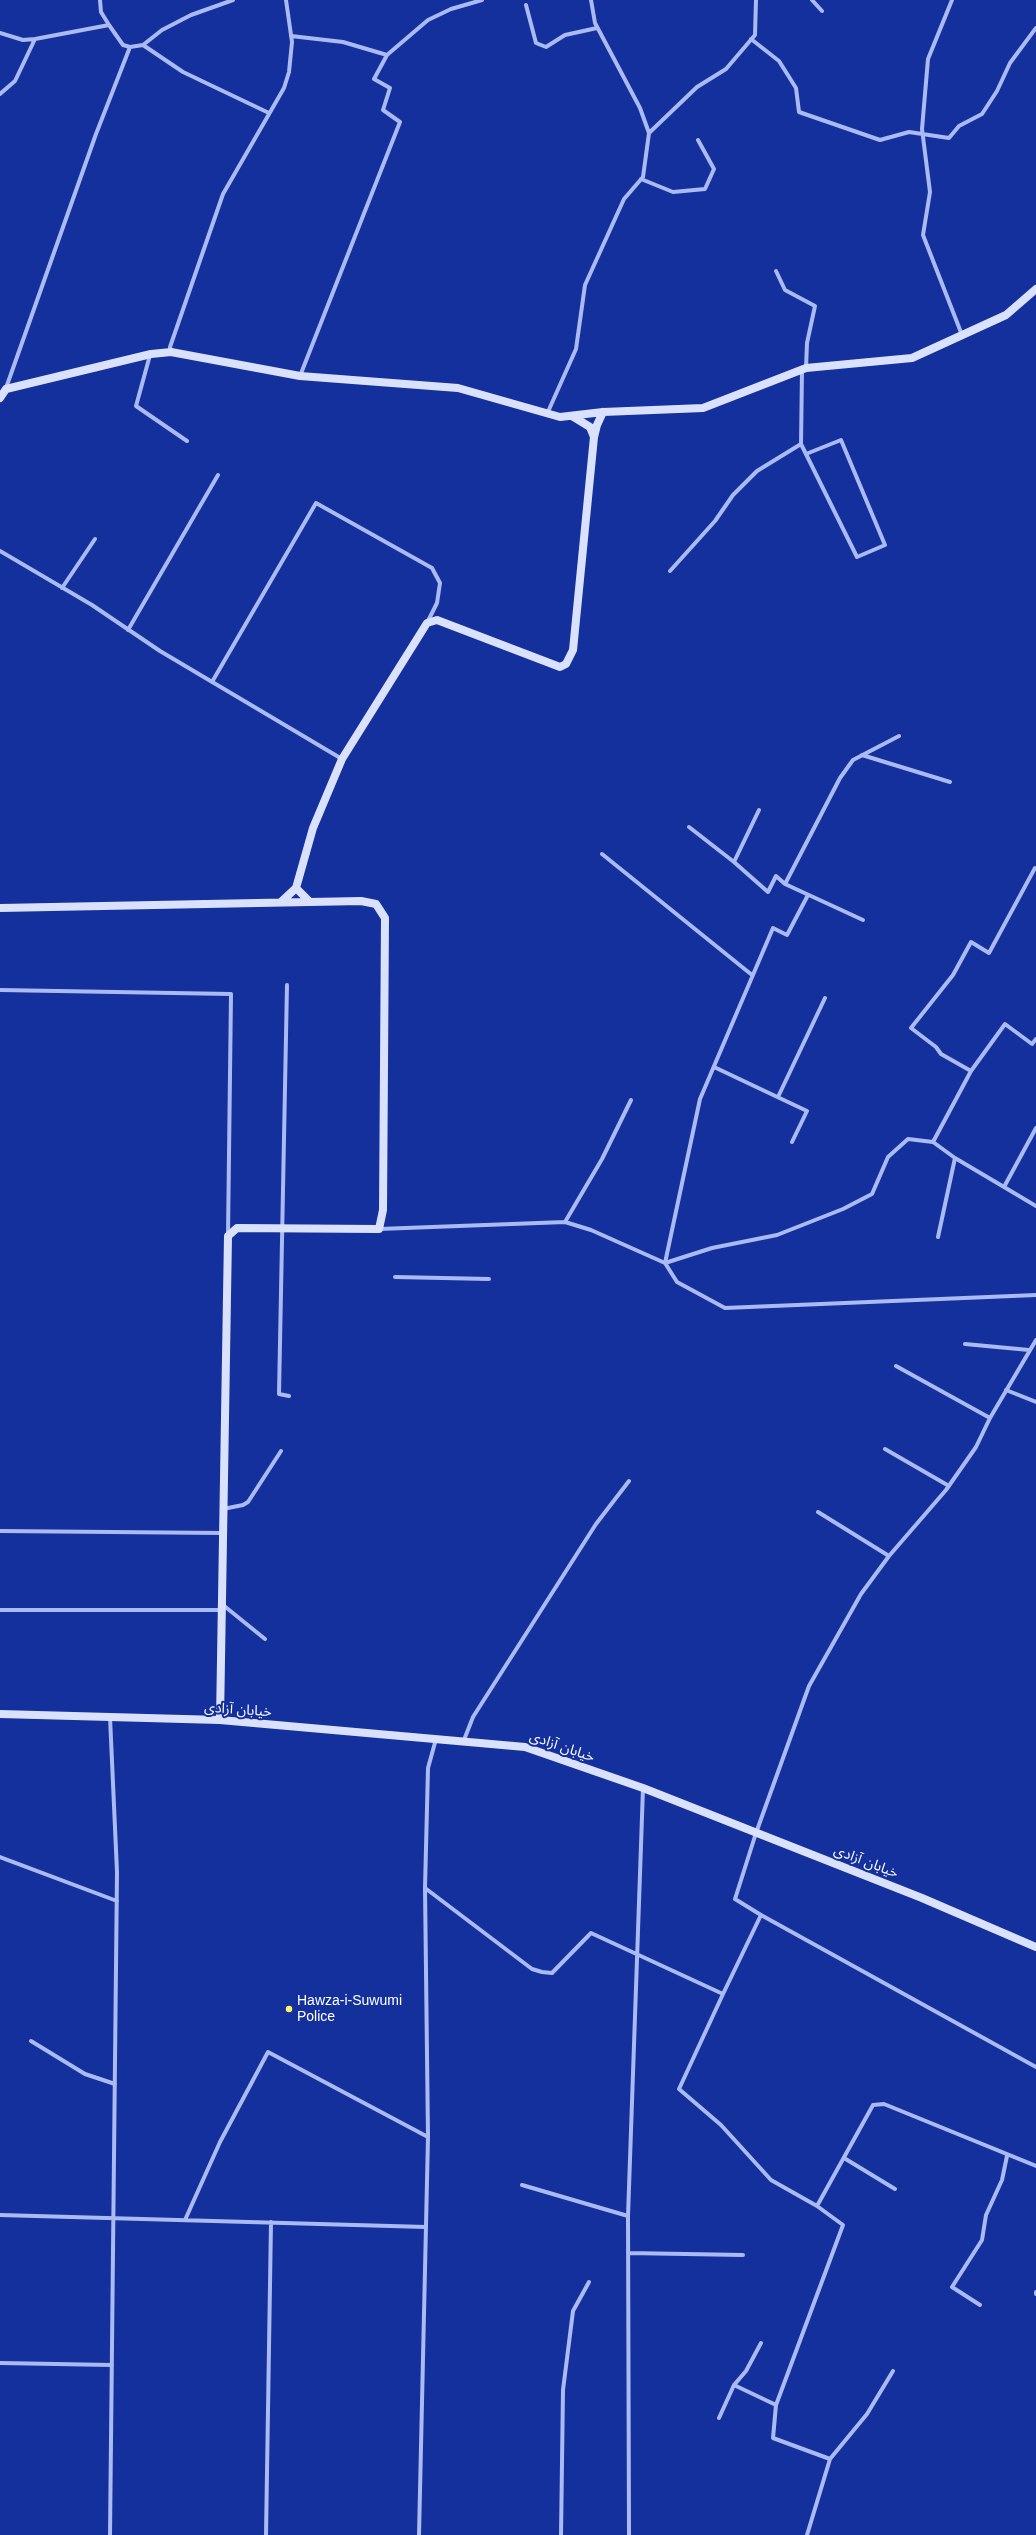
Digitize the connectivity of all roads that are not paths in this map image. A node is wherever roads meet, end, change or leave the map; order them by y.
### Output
1 (100, 0) edge
2 (233, 0) edge
3 (286, 0) edge
4 (482, 0) edge
5 (591, 0) edge
6 (756, 0) edge
7 (812, 0) edge
8 (952, 0) edge
9 (526, 5) dead end
10 (822, 11) dead end
11 (109, 25) junction
12 (598, 28) junction
13 (1036, 28) edge
14 (0, 33) edge
15 (291, 36) junction
16 (35, 39) junction
17 (751, 39) junction
18 (143, 45) junction
19 (130, 47) junction
20 (388, 55) junction
21 (0, 94) edge
22 (269, 113) junction
23 (649, 134) junction
24 (923, 136) junction
25 (698, 140) dead end
26 (641, 179) junction
27 (776, 272) dead end
28 (1036, 289) edge
29 (962, 336) junction
30 (171, 352) junction
31 (151, 354) junction
32 (804, 369) junction
33 (300, 376) junction
34 (6, 388) junction
35 (0, 398) edge
36 (603, 412) junction
37 (547, 414) junction
38 (571, 416) junction
39 (594, 437) junction
40 (187, 441) dead end
41 (801, 444) junction
42 (806, 454) junction
43 (218, 475) dead end
44 (95, 539) dead end
45 (0, 551) edge
46 (670, 571) dead end
47 (62, 588) junction
48 (427, 623) junction
49 (128, 630) junction
50 (212, 682) junction
51 (899, 736) dead end
52 (862, 755) junction
53 (342, 759) junction
54 (950, 782) dead end
55 (759, 810) dead end
56 (689, 827) dead end
57 (602, 854) dead end
58 (734, 862) junction
59 (1035, 868) edge
60 (785, 884) junction
61 (296, 888) junction
62 (808, 895) junction
63 (309, 901) junction
64 (281, 902) junction
65 (0, 908) edge
66 (863, 920) dead end
67 (752, 974) junction
68 (287, 985) dead end
69 (0, 990) edge
70 (824, 998) dead end
71 (1036, 1039) edge
72 (714, 1067) junction
73 (971, 1072) junction
74 (778, 1097) junction
75 (631, 1100) dead end
76 (1036, 1128) edge
77 (792, 1142) dead end
78 (933, 1142) junction
79 (955, 1158) junction
80 (1004, 1187) junction
81 (1036, 1206) edge
82 (565, 1222) junction
83 (380, 1229) junction
84 (282, 1230) junction
85 (228, 1236) junction
86 (938, 1237) dead end
87 (665, 1263) junction
88 (395, 1277) dead end
89 (489, 1279) dead end
90 (1036, 1295) edge
91 (1036, 1340) edge
92 (965, 1344) dead end
93 (1028, 1350) junction
94 (896, 1366) dead end
95 (1006, 1390) junction
96 (289, 1396) dead end
97 (1036, 1402) edge
98 (990, 1418) junction
99 (885, 1449) dead end
100 (281, 1450) dead end
101 (629, 1481) dead end
102 (949, 1486) junction
103 (224, 1509) junction
104 (818, 1512) dead end
105 (0, 1531) edge
106 (223, 1533) junction
107 (888, 1556) junction
108 (223, 1608) junction
109 (0, 1610) edge
110 (265, 1639) dead end
111 (0, 1714) edge
112 (110, 1717) junction
113 (220, 1720) junction
114 (436, 1739) junction
115 (464, 1740) junction
116 (643, 1788) junction
117 (756, 1833) junction
118 (0, 1857) edge
119 (425, 1888) junction
120 (117, 1901) junction
121 (761, 1915) junction
122 (1036, 1947) edge
123 (637, 1955) junction
124 (723, 1994) junction
125 (31, 2041) dead end
126 (1036, 2068) edge
127 (115, 2084) junction
128 (428, 2136) junction
129 (1007, 2156) junction
130 (844, 2158) junction
131 (1036, 2166) edge
132 (522, 2185) dead end
133 (895, 2189) dead end
134 (817, 2206) junction
135 (0, 2215) edge
136 (628, 2216) junction
137 (114, 2218) junction
138 (185, 2220) junction
139 (270, 2222) junction
140 (426, 2227) junction
141 (628, 2253) junction
142 (743, 2255) dead end
143 (589, 2282) dead end
144 (980, 2305) dead end
145 (761, 2343) dead end
146 (0, 2363) edge
147 (112, 2365) junction
148 (893, 2371) dead end
149 (734, 2385) junction
150 (776, 2405) junction
151 (719, 2418) dead end
152 (830, 2459) junction
153 (110, 2535) edge
154 (266, 2535) edge
155 (420, 2535) edge
156 (561, 2535) edge
157 (629, 2535) edge
158 (807, 2535) edge

1 - 11 street
2 - 18 street
3 - 15 street
4 - 20 street
5 - 12 street
6 - 17 street
7 - 10 street
8 - 24 street
9 - 12 street
11 - 16 street
11 - 19 street
12 - 23 street
13 - 24 street
14 - 16 street
15 - 20 street
15 - 22 street
16 - 21 street
17 - 23 street
17 - 24 street
18 - 19 street
18 - 22 street
19 - 34 street
20 - 33 street
22 - 30 street
23 - 26 street
24 - 29 street
25 - 26 street
26 - 37 street
27 - 32 street
28 - 29 street
29 - 32 street
30 - 31 street
30 - 33 street
31 - 34 street
31 - 40 street
32 - 36 street
32 - 41 street
33 - 37 street
34 - 35 street
36 - 38 street
36 - 39 street
37 - 38 street
38 - 39 street
39 - 48 street
41 - 42 street
41 - 46 street
42 - 42 street
43 - 49 street
44 - 47 street
45 - 47 street
47 - 49 street
48 - 50 street
48 - 53 street
49 - 50 street
50 - 53 street
51 - 52 street
52 - 54 street
52 - 60 street
53 - 61 street
55 - 58 street
56 - 58 street
57 - 67 street
58 - 60 street
59 - 73 street
60 - 62 street
61 - 63 street
61 - 64 street
62 - 66 street
62 - 67 street
63 - 64 street
63 - 83 street
64 - 65 street
67 - 72 street
68 - 84 street
69 - 85 street
70 - 74 street
71 - 73 street
72 - 74 street
72 - 87 street
73 - 78 street
74 - 77 street
75 - 82 street
76 - 80 street
78 - 79 street
78 - 87 street
79 - 80 street
79 - 86 street
80 - 81 street
82 - 83 street
82 - 87 street
83 - 84 street
84 - 85 street
84 - 96 street
85 - 103 street
87 - 90 street
88 - 89 street
91 - 93 street
92 - 93 street
93 - 95 street
94 - 98 street
95 - 97 street
95 - 98 street
98 - 102 street
99 - 102 street
100 - 103 street
101 - 115 street
102 - 107 street
103 - 106 street
104 - 107 street
105 - 106 street
106 - 108 street
107 - 117 street
108 - 109 street
108 - 110 street
108 - 113 street
111 - 112 street, خیابان آزادی
112 - 113 street, خیابان آزادی
112 - 120 street
113 - 114 street, خیابان آزادی
114 - 115 street, خیابان آزادی
114 - 119 street
115 - 116 street, خیابان آزادی
116 - 117 street, خیابان آزادی
116 - 123 street
117 - 121 street
117 - 122 street, خیابان آزادی
118 - 120 street
119 - 123 street
119 - 128 street
120 - 127 street
121 - 124 street
121 - 126 street
123 - 124 street
123 - 136 street
124 - 134 street
125 - 127 street
127 - 137 street
128 - 138 street
128 - 140 street
129 - 130 street
129 - 131 street
129 - 144 street
130 - 133 street
130 - 134 street
132 - 136 street
134 - 150 street
135 - 137 street
136 - 141 street
137 - 138 street
137 - 147 street
138 - 139 street
139 - 140 street
139 - 154 street
140 - 155 street
141 - 142 street
141 - 157 street
143 - 156 street
145 - 149 street
146 - 147 street
147 - 153 street
148 - 152 street
149 - 150 street
149 - 151 street
150 - 152 street
152 - 158 street

